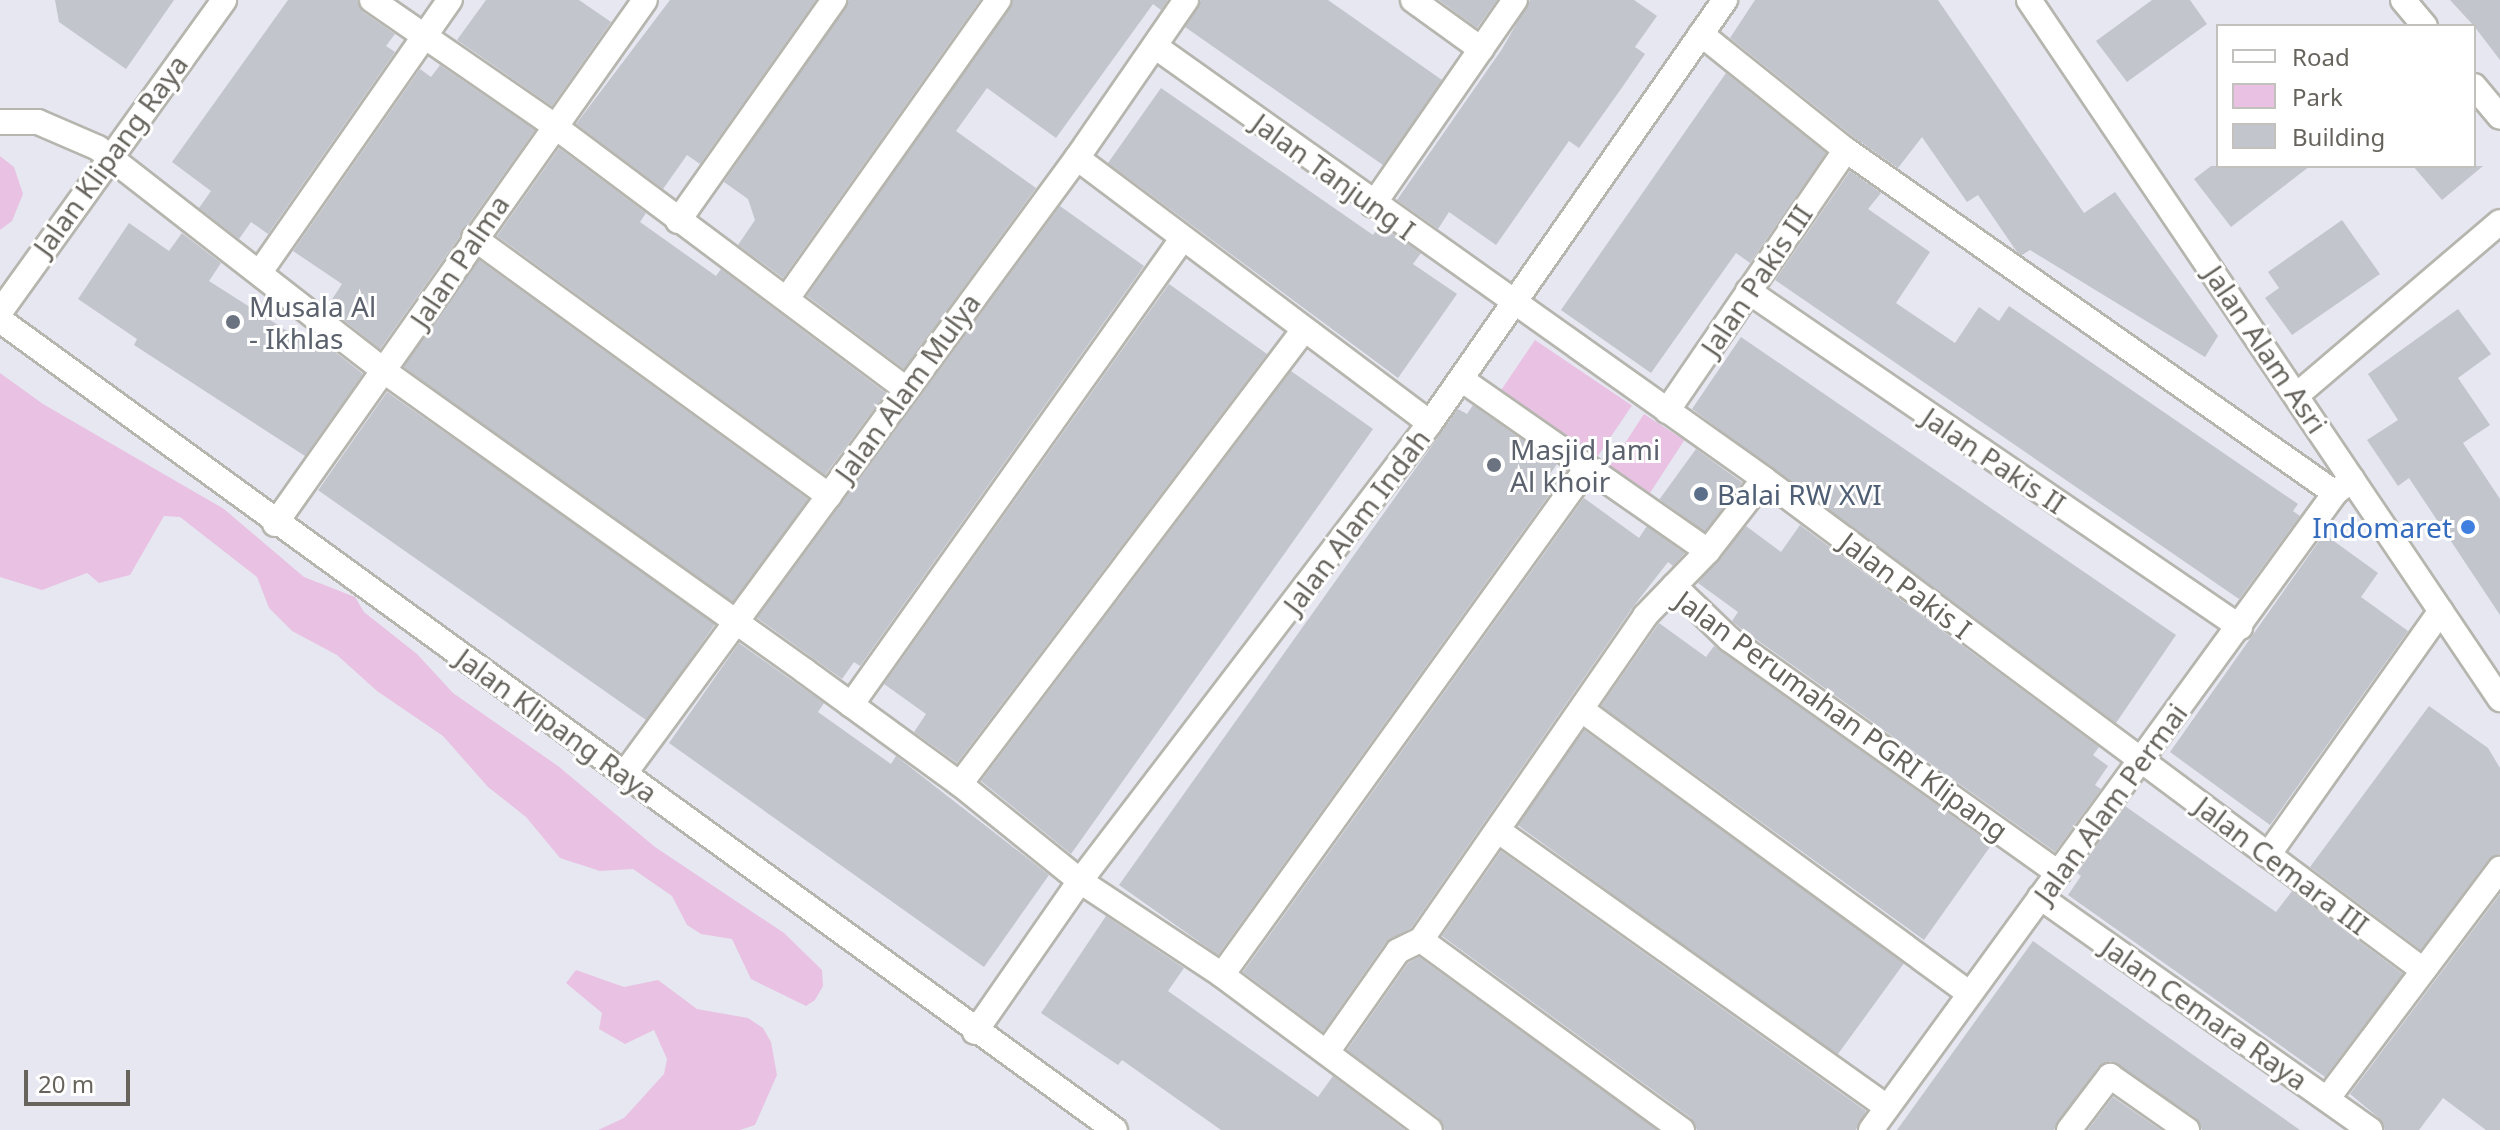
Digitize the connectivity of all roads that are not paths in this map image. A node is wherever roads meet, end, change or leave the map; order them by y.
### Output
1 (224, 0) edge
2 (372, 0) edge
3 (450, 0) edge
4 (645, 0) edge
5 (834, 0) edge
6 (998, 0) edge
7 (1186, 0) edge
8 (1413, 0) edge
9 (1515, 0) edge
10 (1725, 0) edge
11 (2403, 0) edge
12 (2036, 2) edge
13 (2423, 24) edge
14 (1701, 34) junction
15 (421, 38) junction
16 (1156, 47) junction
17 (1481, 49) junction
18 (2476, 88) edge
19 (2500, 117) edge
20 (0, 122) edge
21 (553, 125) junction
22 (1846, 150) junction
23 (109, 157) junction
24 (1077, 158) junction
25 (1373, 205) junction
26 (678, 221) junction
27 (2500, 222) edge
28 (474, 238) junction
29 (1182, 239) junction
30 (260, 272) junction
31 (1748, 291) junction
32 (788, 297) junction
33 (1514, 301) junction
34 (0, 312) edge
35 (0, 320) edge
36 (1303, 331) junction
37 (384, 371) junction
38 (1461, 379) junction
39 (906, 389) junction
40 (2298, 394) junction
41 (1667, 411) junction
42 (1430, 423) junction
43 (1587, 468) junction
44 (1764, 479) junction
45 (2344, 486) junction
46 (829, 496) junction
47 (275, 524) junction
48 (1708, 551) junction
49 (1674, 586) junction
50 (2441, 611) junction
51 (736, 623) junction
52 (2240, 627) junction
53 (2500, 699) edge
54 (851, 705) junction
55 (1582, 710) junction
56 (2141, 760) junction
57 (625, 773) junction
58 (960, 784) junction
59 (1500, 832) junction
60 (2268, 855) junction
61 (2500, 869) edge
62 (2058, 873) junction
63 (1080, 881) junction
64 (2040, 897) junction
65 (1421, 940) junction
66 (2423, 970) junction
67 (1222, 975) junction
68 (1969, 993) junction
69 (975, 1032) junction
70 (1327, 1052) junction
71 (2327, 1099) junction
72 (1887, 1107) junction
73 (1115, 1130) edge
74 (1430, 1130) edge
75 (1682, 1130) edge
76 (1871, 1130) edge
77 (2069, 1130) edge
78 (2187, 1130) edge
79 (2370, 1130) edge

1 - 23 street, Jalan Klipang Raya
2 - 15 street
3 - 15 street
4 - 21 street, Jalan Palma
5 - 26 street
6 - 32 street
7 - 16 street, Jalan Alam Mulya
8 - 17 street
9 - 17 street
10 - 14 street, Jalan Alam Indah
11 - 13 street
12 - 40 street, Jalan Alam Asri
14 - 22 street
14 - 33 street, Jalan Alam Indah
15 - 21 street
15 - 30 street
16 - 24 street, Jalan Alam Mulya
16 - 25 street, Jalan Tanjung I
17 - 25 street
18 - 19 street
20 - 23 street
21 - 26 street
21 - 28 street, Jalan Palma
22 - 31 street, Jalan Pakis III
22 - 45 street
23 - 30 street
23 - 34 street, Jalan Klipang Raya
24 - 29 street
24 - 39 street, Jalan Alam Mulya
25 - 33 street, Jalan Tanjung I
26 - 32 street
27 - 40 street
28 - 37 street, Jalan Palma
28 - 46 street
29 - 36 street
29 - 54 street
30 - 37 street
31 - 41 street, Jalan Pakis III
31 - 52 street, Jalan Pakis II
32 - 39 street
33 - 38 street, Jalan Alam Indah
33 - 41 street, Jalan Pakis I
35 - 47 street, Jalan Klipang Raya
36 - 42 street
36 - 58 street
37 - 47 street, Jalan Palma
37 - 51 street
38 - 42 street, Jalan Alam Indah
38 - 43 street
39 - 46 street, Jalan Alam Mulya
40 - 45 street, Jalan Alam Asri
41 - 44 street, Jalan Pakis I
42 - 63 street, Jalan Alam Indah
43 - 48 street
43 - 67 street
44 - 48 street
44 - 56 street, Jalan Pakis I
45 - 50 street, Jalan Alam Asri
45 - 52 street, Jalan Alam Permai
46 - 51 street, Jalan Alam Mulya
47 - 57 street, Jalan Klipang Raya
48 - 49 street
49 - 55 street, Jalan Perumahan PGRI Klipang
49 - 62 street, Jalan Perumahan PGRI Klipang
50 - 53 street, Jalan Alam Asri
50 - 60 street
51 - 54 street
51 - 57 street, Jalan Alam Mulya
52 - 56 street, Jalan Alam Permai
54 - 58 street
55 - 59 street, Jalan Perumahan PGRI Klipang
55 - 68 street
56 - 60 street, Jalan Cemara III
56 - 62 street, Jalan Alam Permai
57 - 69 street, Jalan Klipang Raya
58 - 63 street
59 - 65 street, Jalan Perumahan PGRI Klipang
59 - 72 street
60 - 66 street, Jalan Cemara III
61 - 66 street
62 - 64 street, Jalan Alam Permai
63 - 67 street
63 - 69 street, Jalan Alam Indah
64 - 68 street, Jalan Alam Permai
64 - 71 street, Jalan Cemara Raya
65 - 70 street, Jalan Perumahan PGRI Klipang
65 - 75 street
66 - 71 street
67 - 70 street
68 - 72 street, Jalan Alam Permai
69 - 73 street, Jalan Klipang Raya
70 - 74 street
71 - 79 street, Jalan Cemara Raya
72 - 76 street, Jalan Alam Permai
77 - 78 street

